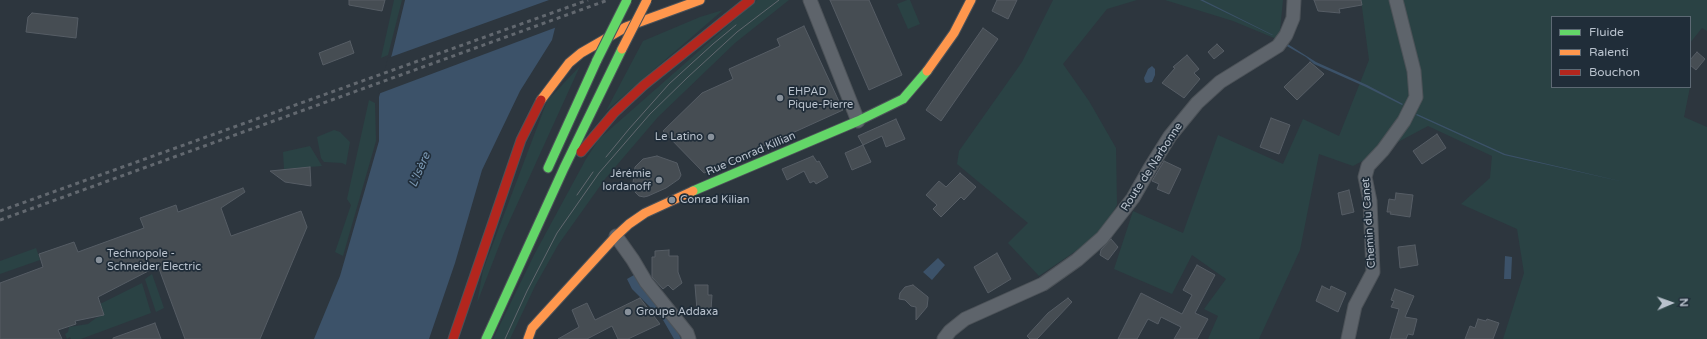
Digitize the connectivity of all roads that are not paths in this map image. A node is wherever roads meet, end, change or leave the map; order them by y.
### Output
1 (627, 0) edge
2 (647, 0) edge
3 (700, 0) edge
4 (750, 0) edge
5 (971, 0) edge
6 (1294, 0) edge
7 (1396, 0) edge
8 (811, 4) edge
9 (858, 121) junction
10 (564, 168) junction
11 (546, 174) dead end
12 (616, 236) junction
13 (453, 339) edge
14 (486, 339) edge
15 (528, 339) edge
16 (690, 339) edge
17 (944, 339) edge
18 (1348, 339) edge

1 - 11 main road, bridge
2 - 10 main road, bridge
3 - 13 main road
4 - 10 main road
5 - 9 main road, Rue Conrad Killian
6 - 17 street, Route de Narbonne
7 - 18 street, Chemin du Canet
8 - 9 street
9 - 12 main road, Rue Conrad Killian
10 - 14 main road
12 - 15 main road, Rue Conrad Killian
12 - 16 street

